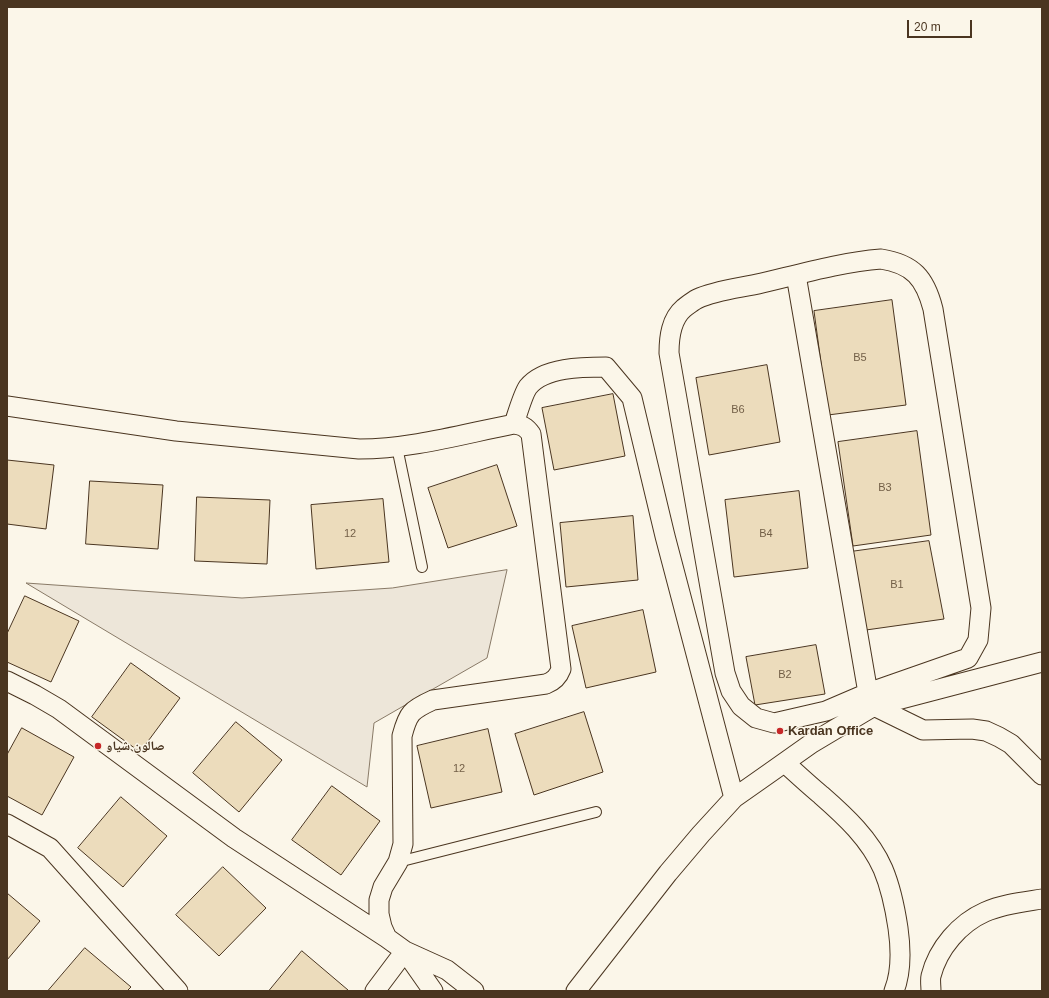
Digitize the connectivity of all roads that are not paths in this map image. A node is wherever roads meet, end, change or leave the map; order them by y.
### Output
1 (796, 275) junction
2 (7, 406) edge
3 (514, 424) junction
4 (397, 447) junction
5 (422, 567) dead end
6 (1042, 662) edge
7 (7, 681) edge
8 (871, 699) junction
9 (785, 763) junction
10 (1042, 775) edge
11 (734, 798) junction
12 (596, 812) dead end
13 (7, 824) edge
14 (398, 862) junction
15 (1042, 898) edge
16 (387, 938) junction
17 (405, 951) junction
18 (178, 991) edge
19 (375, 991) edge
20 (433, 991) edge
21 (474, 991) edge
22 (576, 991) edge
23 (894, 991) edge
24 (931, 991) edge

1 - 8 street
1 - 8 street
1 - 8 street
2 - 4 street
3 - 4 street
3 - 11 street
3 - 14 street
4 - 5 lane
6 - 8 street
7 - 16 street
8 - 9 street
8 - 10 street
9 - 11 street
9 - 23 street
11 - 22 street
12 - 14 lane
13 - 18 street
14 - 16 street
15 - 24 street
16 - 17 street
17 - 19 street
17 - 20 street
17 - 21 street

